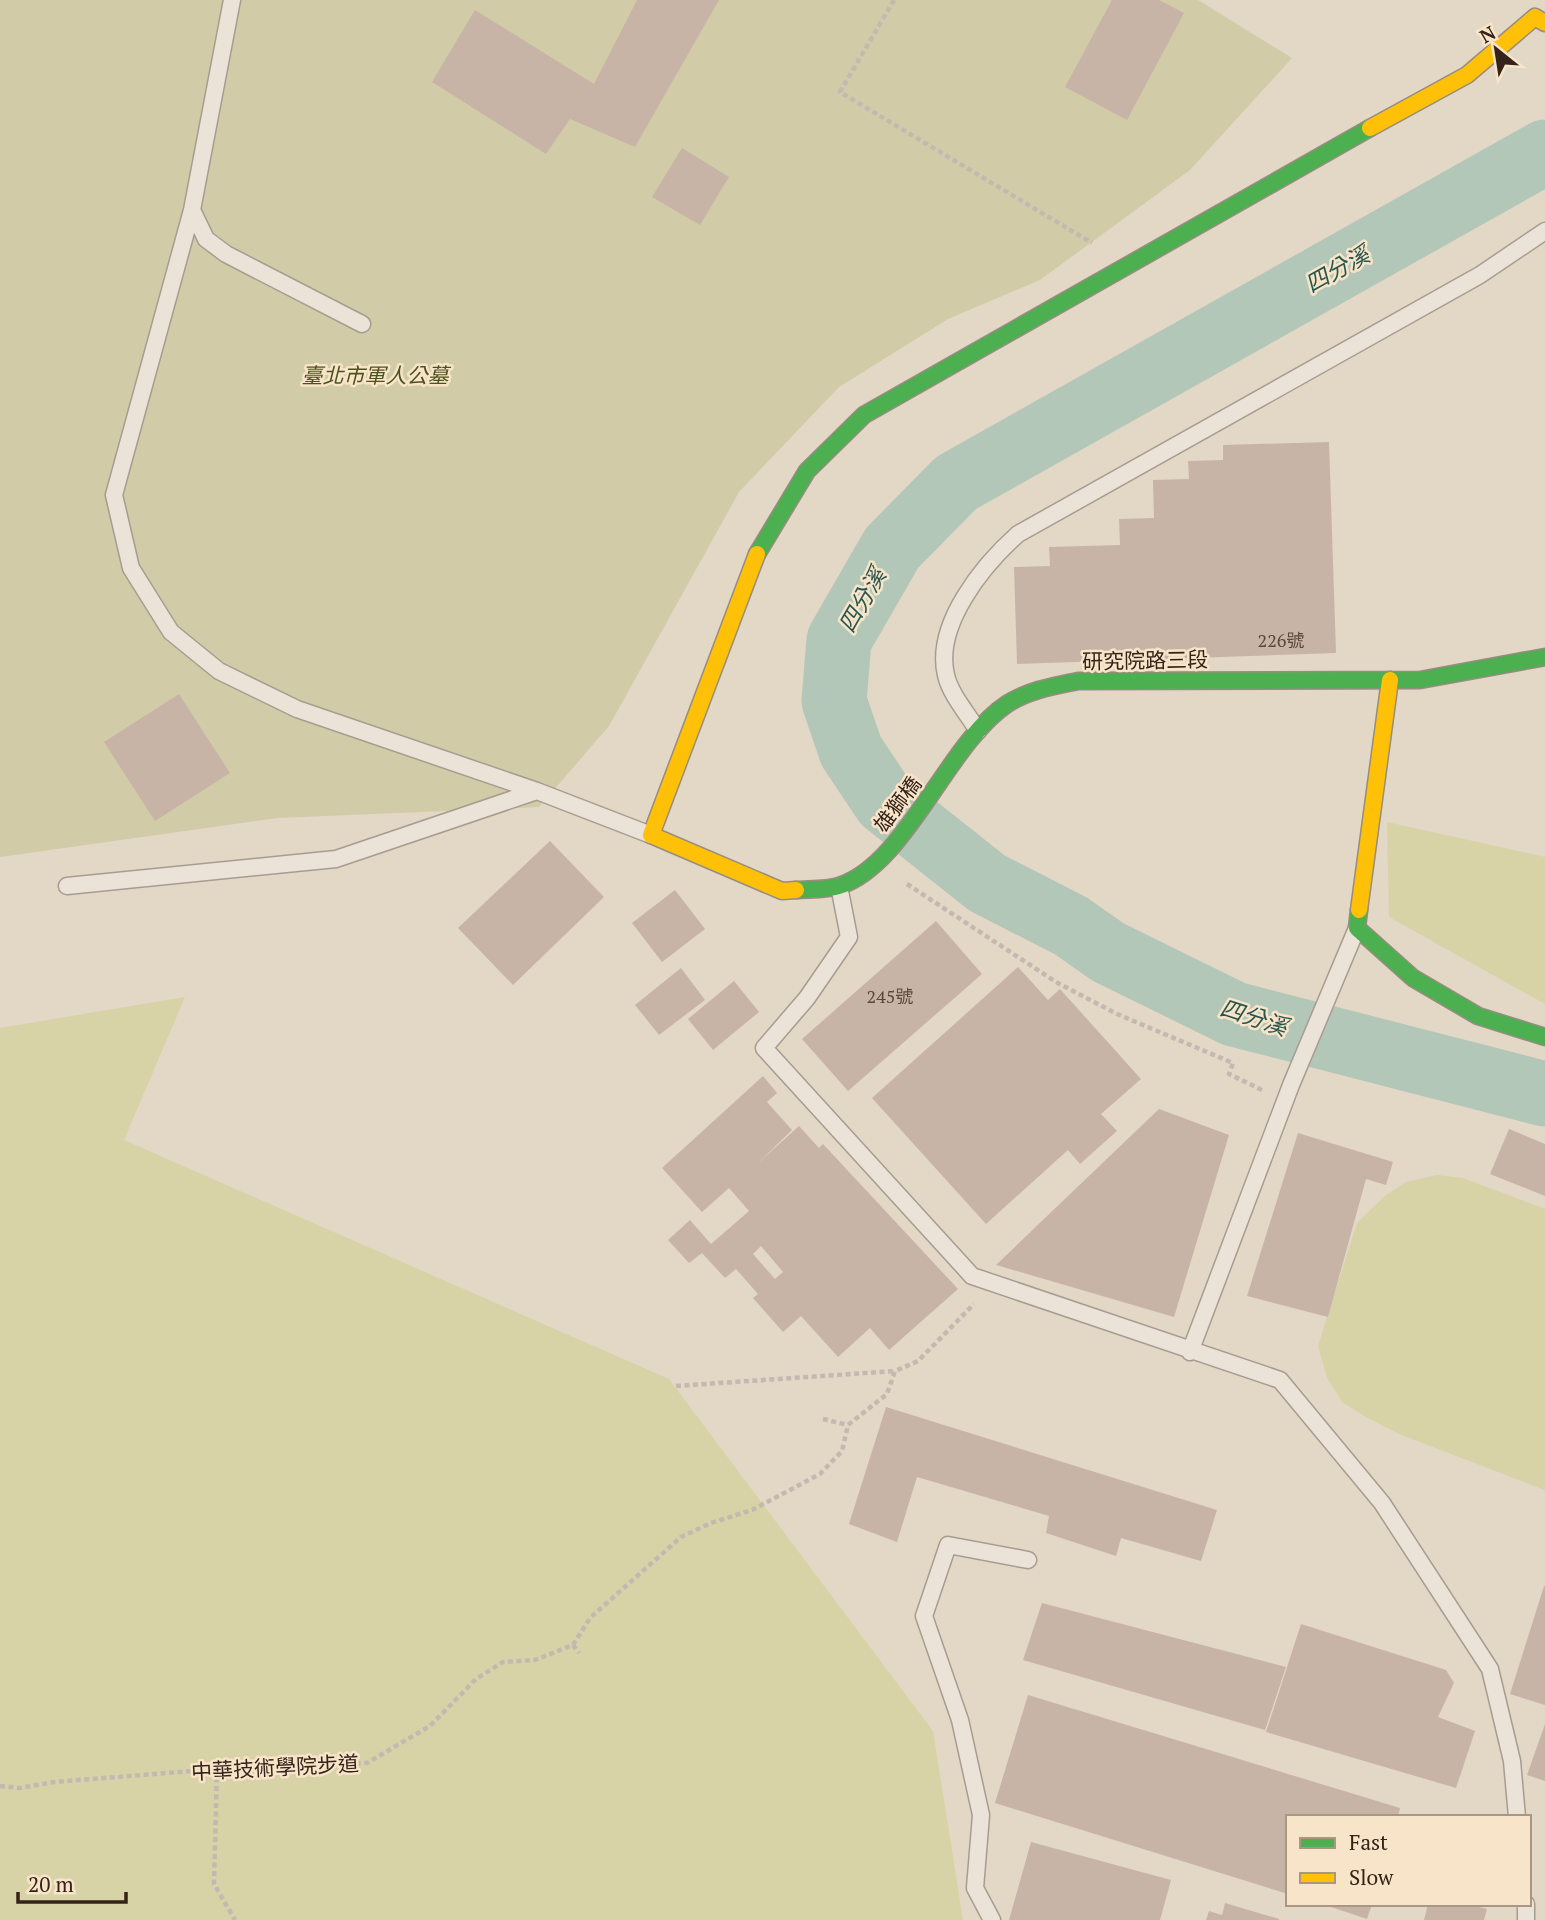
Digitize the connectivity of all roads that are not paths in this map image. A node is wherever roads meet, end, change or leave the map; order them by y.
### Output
1 (232, 0) edge
2 (1542, 17) edge
3 (192, 210) junction
4 (1545, 231) edge
5 (362, 324) dead end
6 (1545, 657) edge
7 (1390, 680) junction
8 (978, 731) junction
9 (941, 781) joint
10 (537, 791) junction
11 (652, 835) junction
12 (67, 886) dead end
13 (839, 886) junction
14 (1357, 929) junction
15 (1545, 1037) edge
16 (1190, 1352) junction
17 (1028, 1560) dead end
18 (1517, 1815) edge
19 (992, 1920) edge

1 - 3 lane
2 - 11 street
3 - 5 lane
3 - 10 lane
4 - 8 lane
6 - 7 street, 研究院路三段
7 - 8 street, 研究院路三段
7 - 14 street
8 - 9 street, 研究院路三段
9 - 13 street, 雄獅橋
10 - 11 lane
10 - 12 lane
11 - 13 street
13 - 16 lane
14 - 15 street
14 - 16 lane
16 - 18 lane
17 - 19 lane

